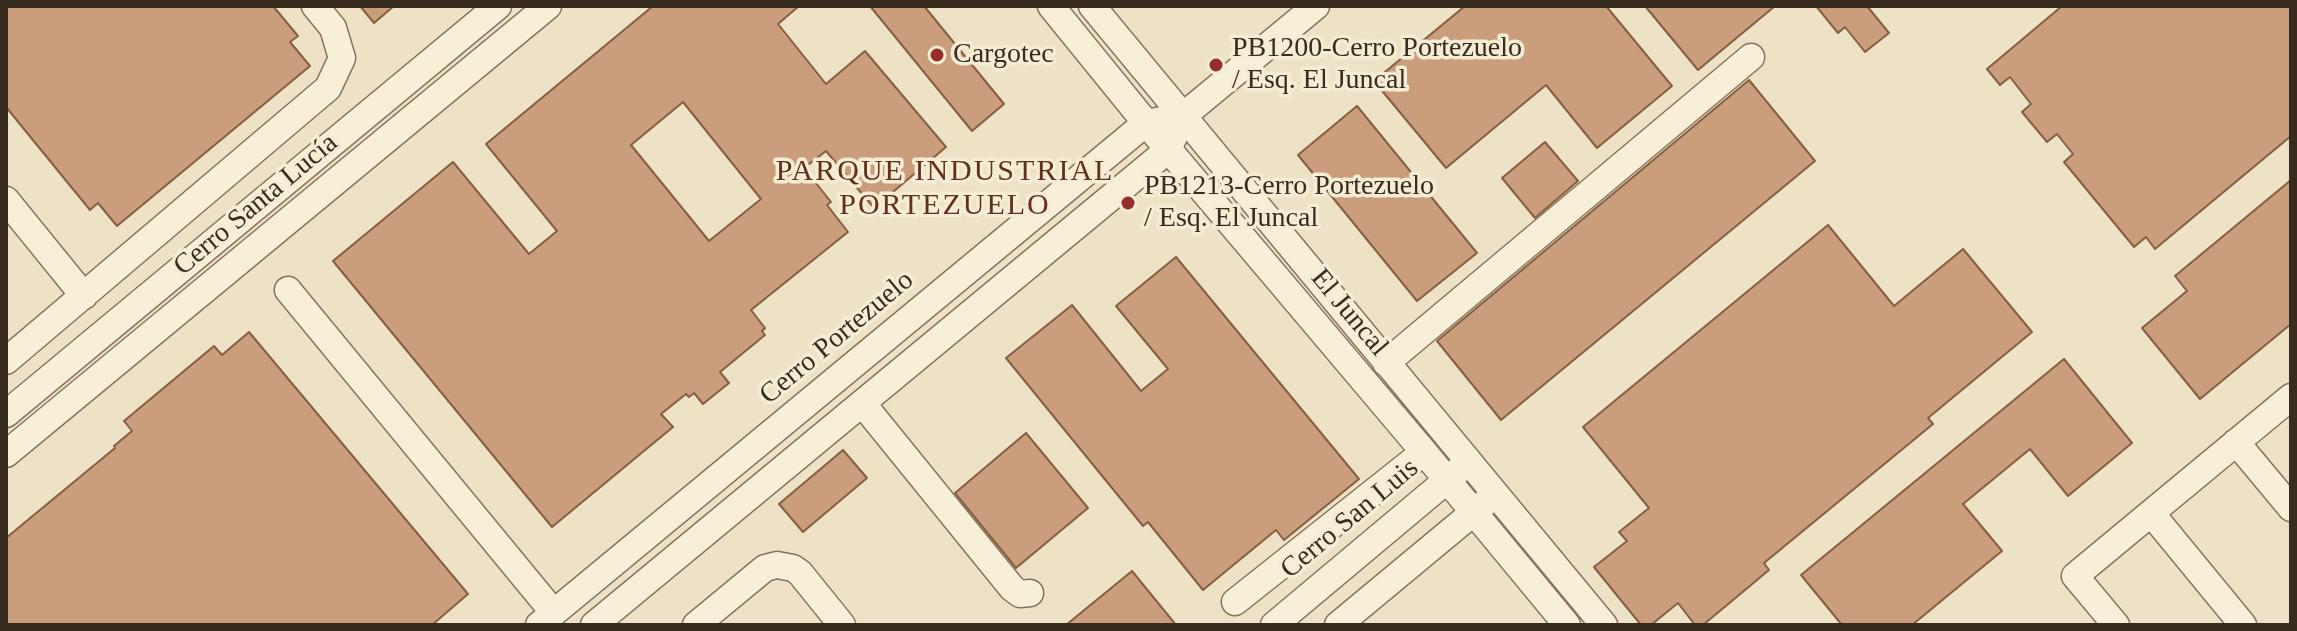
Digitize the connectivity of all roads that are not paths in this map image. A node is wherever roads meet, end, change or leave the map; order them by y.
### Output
1 (315, 6) edge
2 (498, 6) edge
3 (548, 6) edge
4 (1051, 6) edge
5 (1092, 6) edge
6 (1316, 6) edge
7 (1751, 57) dead end
8 (1183, 116) junction
9 (1146, 123) junction
10 (1168, 150) junction
11 (6, 200) edge
12 (288, 290) dead end
13 (84, 296) junction
14 (6, 361) edge
15 (1386, 363) junction
16 (2291, 397) edge
17 (862, 403) junction
18 (6, 414) edge
19 (2236, 442) junction
20 (1424, 452) junction
21 (6, 454) edge
22 (1468, 462) junction
23 (1447, 480) junction
24 (1495, 495) junction
25 (2291, 508) edge
26 (1474, 512) junction
27 (2151, 513) junction
28 (1030, 593) dead end
29 (1235, 602) dead end
30 (546, 619) edge
31 (594, 625) edge
32 (696, 625) edge
33 (842, 625) edge
34 (1274, 625) edge
35 (1338, 625) edge
36 (1567, 625) edge
37 (1604, 625) edge
38 (2116, 625) edge
39 (2243, 625) edge

1 - 13 street
2 - 18 street, Cerro Santa Lucía
3 - 21 street, Cerro Santa Lucía
4 - 9 street, El Juncal
5 - 8 street, El Juncal
6 - 8 street, Cerro Portezuelo
7 - 15 street
8 - 9 street, Cerro Portezuelo
8 - 10 street, Cerro Portezuelo
8 - 15 street, El Juncal
9 - 10 street, El Juncal
9 - 30 street, Cerro Portezuelo
10 - 17 street, Cerro Portezuelo
10 - 20 street, El Juncal
11 - 13 street
12 - 30 street
13 - 14 street
15 - 22 street, El Juncal
16 - 19 street
17 - 28 street
17 - 31 street, Cerro Portezuelo
19 - 25 street
19 - 27 street
20 - 23 street, El Juncal
20 - 29 street
22 - 23 street, Cerro San Luis
22 - 24 street, El Juncal
23 - 26 street, El Juncal
23 - 34 street, Cerro San Luis
24 - 26 street
24 - 37 street, El Juncal
26 - 35 street
26 - 36 street, El Juncal
27 - 38 street
27 - 39 street
32 - 33 street

